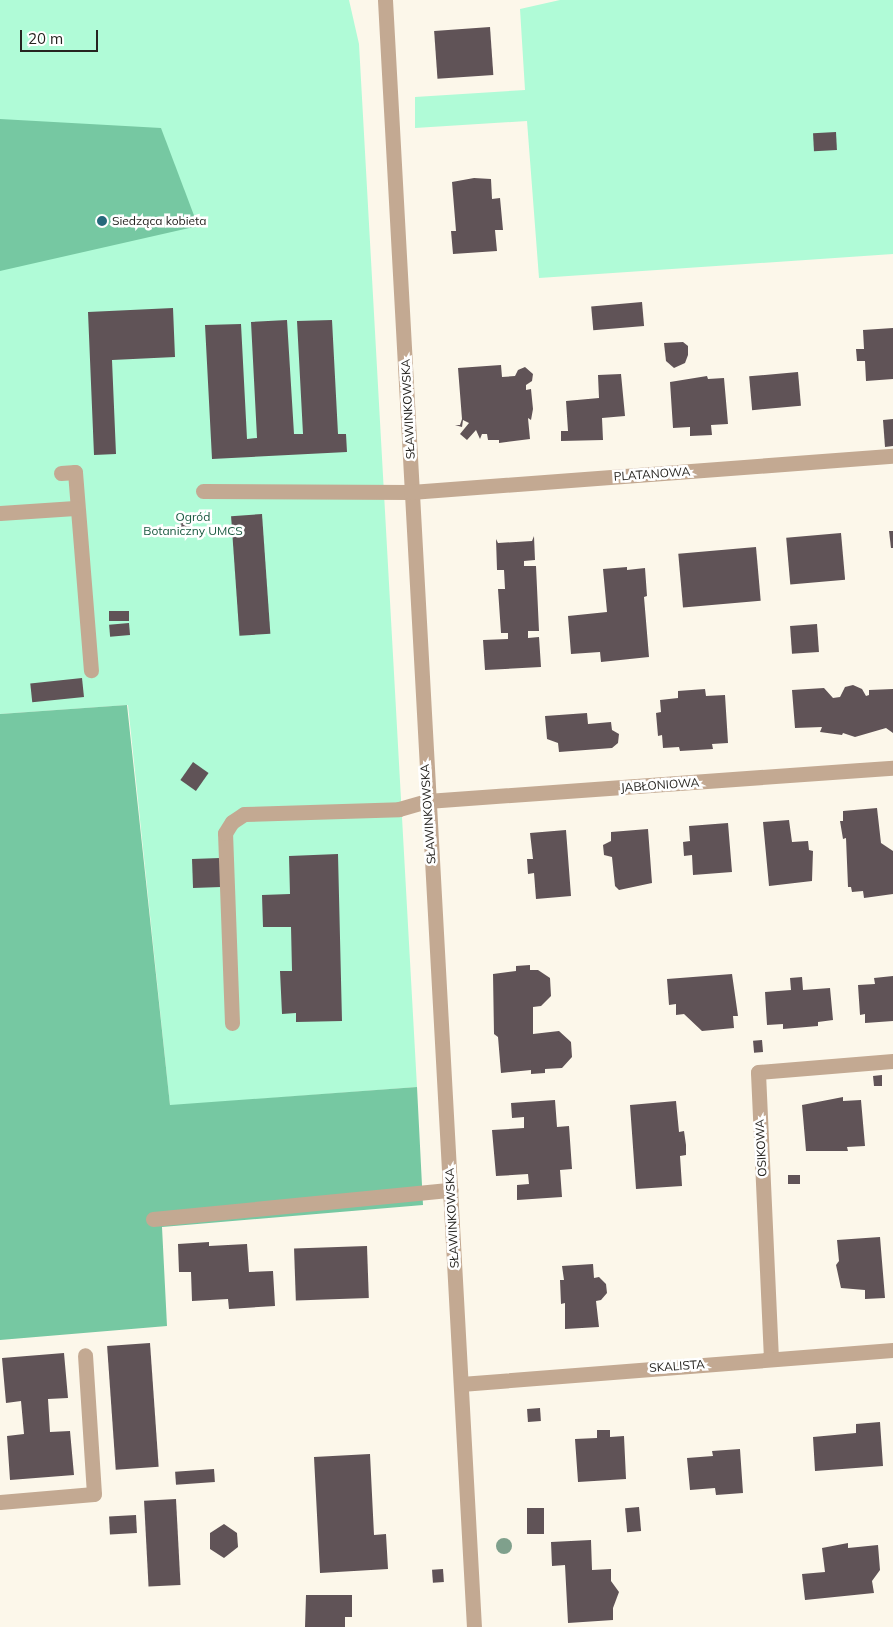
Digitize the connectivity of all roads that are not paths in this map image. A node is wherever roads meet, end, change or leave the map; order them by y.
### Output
1 (385, 0) edge
2 (893, 456) edge
3 (61, 473) dead end
4 (203, 490) dead end
5 (412, 492) junction
6 (75, 508) junction
7 (0, 514) edge
8 (91, 670) dead end
9 (893, 768) edge
10 (427, 801) junction
11 (232, 1023) dead end
12 (893, 1061) edge
13 (451, 1190) junction
14 (153, 1219) dead end
15 (893, 1350) edge
16 (85, 1355) dead end
17 (771, 1359) junction
18 (461, 1384) junction
19 (0, 1502) edge
20 (474, 1627) edge

1 - 5 street, SŁAWINKOWSKA
2 - 5 street, PLATANOWA
3 - 6 street
4 - 5 street, PLATANOWA
5 - 10 street, SŁAWINKOWSKA
6 - 7 street
6 - 8 street
9 - 10 street, JABŁONIOWA
10 - 11 street, JABŁONIOWA
10 - 13 street, SŁAWINKOWSKA
12 - 17 street, OSIKOWA
13 - 14 street
13 - 18 street, SŁAWINKOWSKA
15 - 17 street, SKALISTA
16 - 19 street
17 - 18 street, SKALISTA
18 - 20 street, SŁAWINKOWSKA

